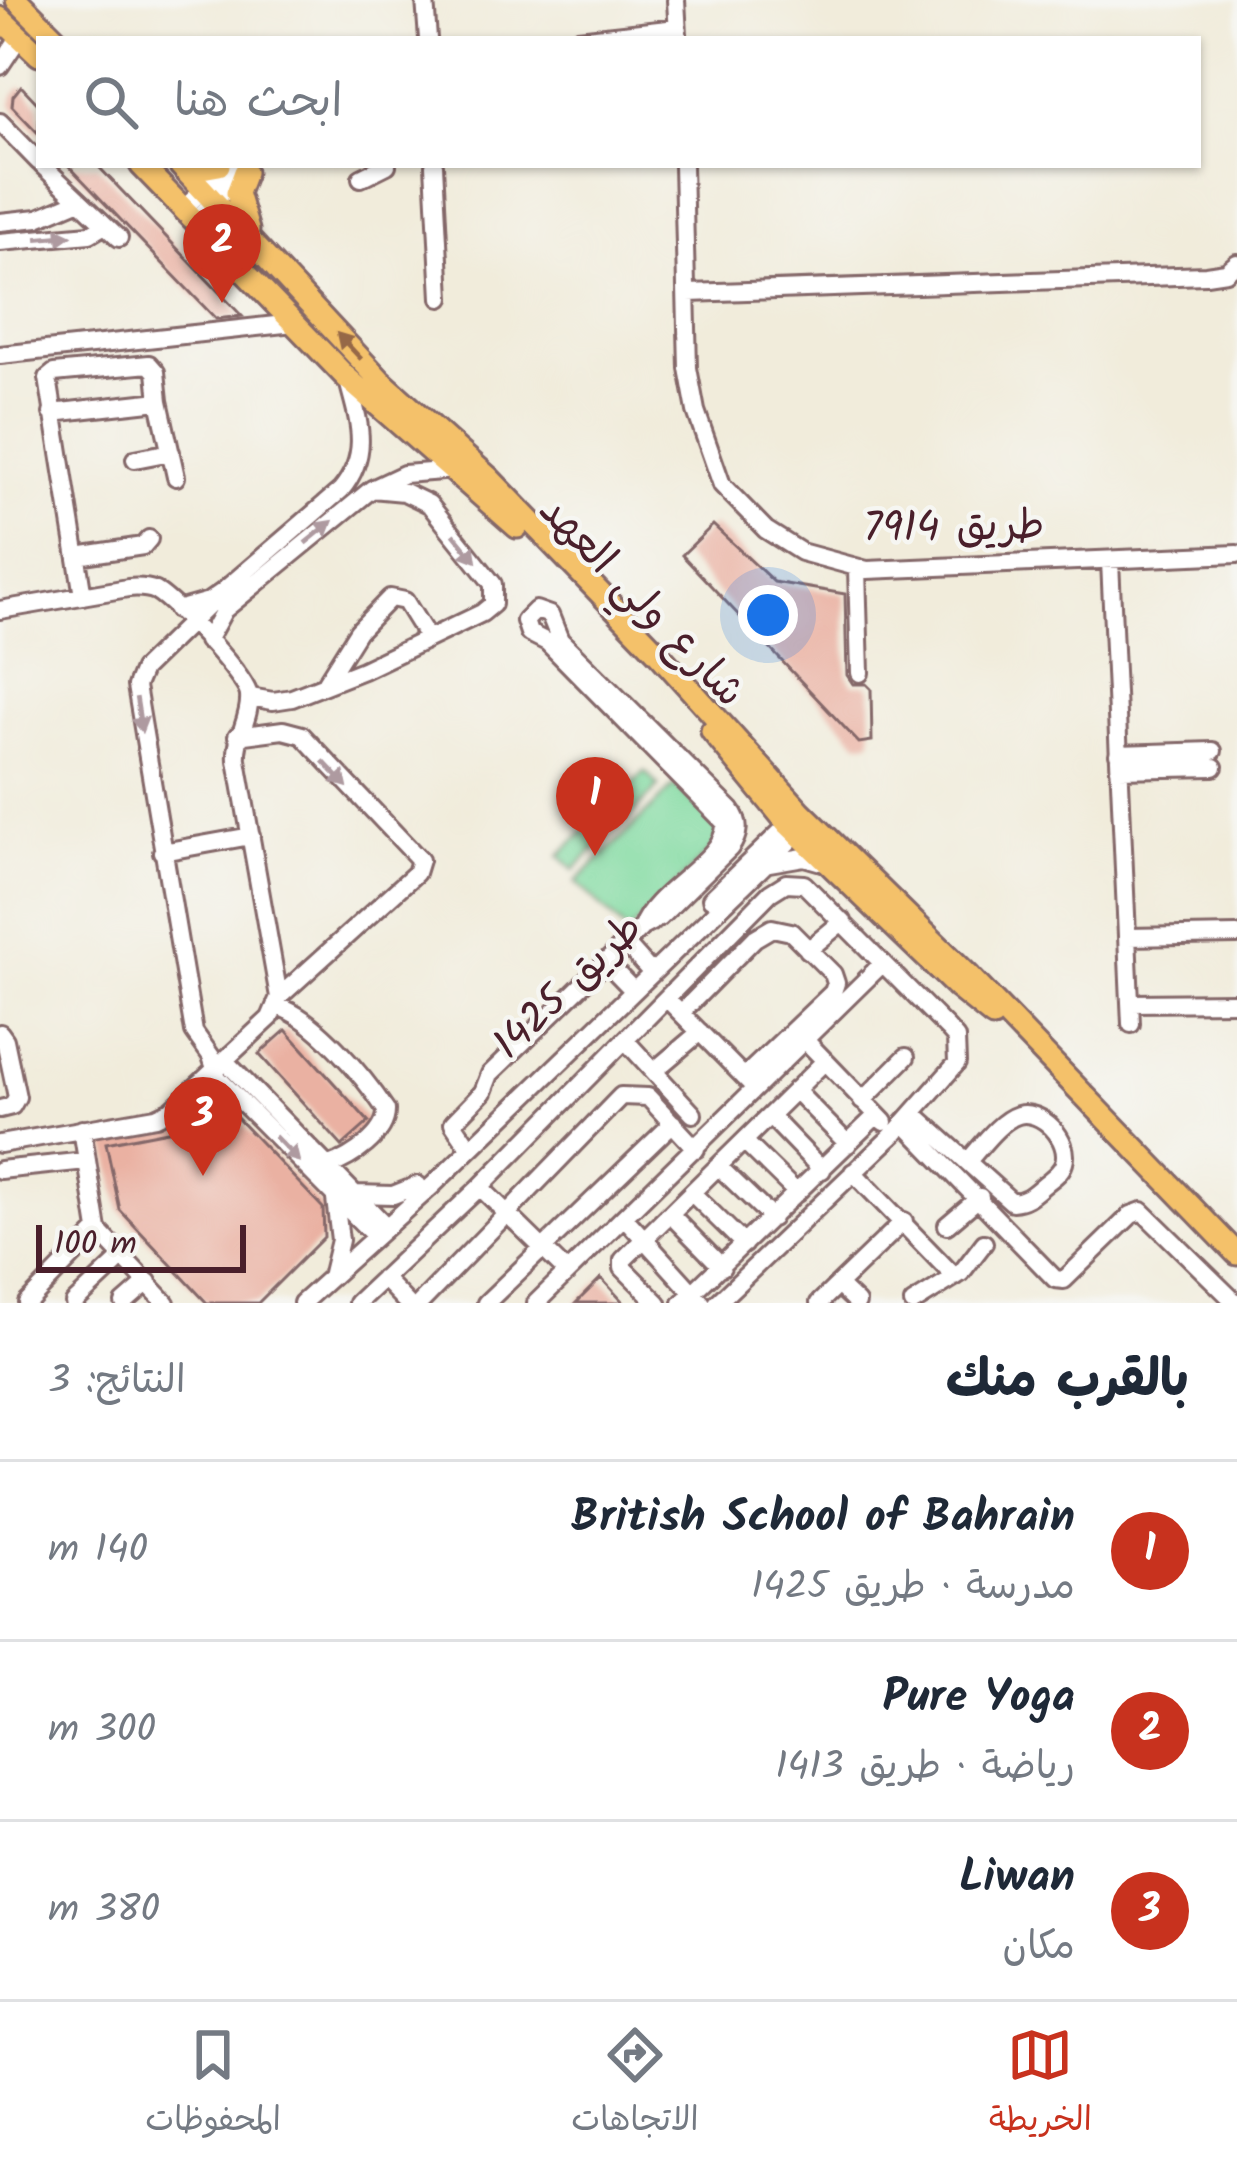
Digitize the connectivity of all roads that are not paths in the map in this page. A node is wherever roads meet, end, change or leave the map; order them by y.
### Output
1 (17, 0) edge
2 (425, 0) edge
3 (676, 0) edge
4 (13, 28) edge
5 (678, 34) edge
6 (53, 36) edge
7 (428, 36) edge
8 (638, 36) edge
9 (36, 52) edge
10 (0, 66) edge
11 (0, 122) edge
12 (36, 158) edge
13 (46, 168) edge
14 (144, 168) edge
15 (186, 168) edge
16 (241, 168) edge
17 (242, 168) edge
18 (381, 168) edge
19 (434, 168) edge
20 (683, 168) edge
21 (361, 178) dead end
22 (209, 195) junction
23 (78, 201) junction
24 (189, 215) junction
25 (0, 222) edge
26 (253, 241) junction
27 (0, 242) edge
28 (1237, 263) edge
29 (688, 293) junction
30 (441, 298) dead end
31 (294, 323) junction
32 (0, 355) edge
33 (346, 376) junction
34 (159, 401) junction
35 (52, 413) junction
36 (171, 452) junction
37 (135, 459) dead end
38 (456, 470) junction
39 (176, 477) dead end
40 (372, 489) junction
41 (347, 497) junction
42 (149, 539) dead end
43 (552, 553) junction
44 (1237, 554) edge
45 (77, 556) junction
46 (1109, 561) junction
47 (857, 568) junction
48 (222, 592) junction
49 (83, 596) junction
50 (0, 610) edge
51 (177, 610) junction
52 (191, 624) junction
53 (549, 635) dead end
54 (428, 638) junction
55 (206, 641) junction
56 (345, 651) junction
57 (363, 670) junction
58 (860, 673) dead end
59 (325, 683) junction
60 (250, 697) junction
61 (237, 736) junction
62 (1214, 759) dead end
63 (1118, 761) junction
64 (799, 822) junction
65 (251, 836) junction
66 (162, 853) junction
67 (830, 865) junction
68 (763, 866) junction
69 (843, 921) junction
70 (1237, 935) edge
71 (1128, 937) junction
72 (625, 944) junction
73 (808, 950) junction
74 (606, 962) junction
75 (883, 963) junction
76 (647, 968) junction
77 (629, 985) junction
78 (667, 999) junction
79 (278, 1001) junction
80 (1237, 1002) edge
81 (1130, 1003) junction
82 (681, 1013) junction
83 (1131, 1024) dead end
84 (700, 1032) junction
85 (0, 1033) edge
86 (1029, 1039) junction
87 (625, 1040) junction
88 (805, 1040) junction
89 (239, 1048) junction
90 (906, 1057) dead end
91 (824, 1063) junction
92 (220, 1067) junction
93 (654, 1071) junction
94 (750, 1083) junction
95 (252, 1086) junction
96 (795, 1090) junction
97 (862, 1101) junction
98 (0, 1109) edge
99 (694, 1114) dead end
100 (877, 1115) junction
101 (770, 1116) junction
102 (673, 1123) junction
103 (904, 1123) junction
104 (82, 1130) junction
105 (465, 1141) junction
106 (745, 1142) junction
107 (0, 1144) edge
108 (848, 1144) junction
109 (696, 1149) junction
110 (86, 1161) junction
111 (968, 1161) junction
112 (328, 1166) junction
113 (720, 1168) junction
114 (0, 1170) edge
115 (822, 1170) junction
116 (853, 1172) junction
117 (418, 1185) junction
118 (480, 1187) junction
119 (340, 1192) junction
120 (797, 1193) junction
121 (693, 1194) junction
122 (980, 1197) junction
123 (507, 1215) junction
124 (670, 1215) junction
125 (624, 1216) junction
126 (772, 1218) junction
127 (904, 1221) junction
128 (947, 1225) dead end
129 (384, 1226) junction
130 (98, 1230) junction
131 (644, 1240) junction
132 (744, 1244) junction
133 (984, 1244) dead end
134 (543, 1250) junction
135 (1237, 1254) edge
136 (123, 1257) junction
137 (722, 1267) junction
138 (567, 1272) junction
139 (330, 1277) junction
140 (955, 1277) junction
141 (383, 1279) junction
142 (148, 1282) junction
143 (838, 1285) junction
144 (692, 1300) edge
145 (27, 1303) edge
146 (74, 1303) edge
147 (124, 1303) edge
148 (166, 1303) edge
149 (302, 1303) edge
150 (357, 1303) edge
151 (407, 1303) edge
152 (420, 1303) edge
153 (486, 1303) edge
154 (536, 1303) edge
155 (658, 1303) edge
156 (717, 1303) edge
157 (819, 1303) edge
158 (856, 1303) edge
159 (913, 1303) edge
160 (1236, 1303) edge

1 - 6 main road
2 - 7 street
3 - 5 street
4 - 9 main road
4 - 10 street
5 - 8 street
11 - 12 street
13 - 23 street
14 - 24 main road, شارع ولي العهد
15 - 22 main road, شارع ولي العهد
16 - 22 street
17 - 26 main road
18 - 21 street
19 - 30 street
20 - 29 street, طريق 7914
22 - 24 street
22 - 26 main road, شارع ولي العهد
23 - 25 street
27 -> 23 street
24 - 31 main road, شارع ولي العهد
43 -> 26 main road, شارع ولي العهد
28 - 29 street
29 - 47 street, طريق 7914
31 - 32 street
31 - 33 main road, شارع ولي العهد
33 - 38 main road, شارع ولي العهد
33 - 41 street
34 - 35 street
34 - 35 street
34 - 36 street
35 - 45 street
36 - 37 street
36 - 39 street
38 - 40 street
38 - 43 main road, شارع ولي العهد
40 - 41 street
40 -> 54 street
41 - 48 street
55 -> 41 street
42 - 45 street
43 - 64 main road, شارع ولي العهد
44 - 46 street, طريق 7914
45 - 49 street
46 - 47 street, طريق 7914
46 - 63 street
47 - 58 street
48 - 51 street
48 - 52 street
49 - 50 street
49 - 51 street
51 - 52 street
52 - 55 street
52 -> 66 street
53 - 72 street
54 - 56 street
54 - 57 street
55 - 60 street
56 - 57 street
56 - 59 street
57 - 59 street
59 - 60 street
60 - 61 street
61 - 65 street
61 -> 79 street
62 - 63 street
63 - 71 street
64 - 67 main road, شارع ولي العهد
64 - 68 street, طريق 1425
64 - 76 street, طريق 1425
64 - 86 main road, شارع ولي العهد
65 - 66 street
65 - 79 street
66 - 92 street
67 - 68 street
67 - 86 main road, شارع ولي العهد
68 - 76 street, طريق 1425
69 - 73 street
69 - 75 street
69 - 78 street
70 - 71 street
71 - 81 street
72 - 74 street
72 - 76 street
73 - 82 street
73 - 94 street
74 - 77 street
74 - 105 street
75 - 88 street
75 - 103 street
76 - 77 street, طريق 1425
77 - 105 street, طريق 1425
77 - 129 street, طريق 1425
78 - 82 street
78 - 87 street
79 - 89 street
79 - 112 street
80 - 81 street
81 - 83 street
82 - 84 street
84 - 93 street
84 - 94 street
85 - 98 street
86 - 135 main road, شارع ولي العهد
87 - 93 street
87 - 118 street
88 - 91 street
88 - 94 street
89 - 92 street
89 - 95 street
90 - 97 street
91 - 96 street
91 - 97 street
92 - 95 street
92 - 104 street
92 -> 119 street
93 - 99 street
94 - 109 street
95 - 112 street
96 - 101 street
96 - 108 street
97 - 100 street
100 - 103 street
100 - 108 street
101 - 106 street
101 - 115 street
102 - 109 street
102 - 123 street
102 - 134 street
103 - 111 street
103 - 116 street
103 - 122 street
104 - 107 street
104 - 110 street
105 - 117 street, طريق 1425
106 - 113 street
106 - 120 street
108 - 115 street
109 - 125 street
110 - 114 street
110 - 130 street
111 - 111 street
112 - 119 street
113 - 121 street
113 - 126 street
115 - 120 street
116 - 127 street
116 - 156 street
117 - 119 street
117 - 129 street, طريق 1425
118 - 123 street
118 - 141 street
119 - 129 street
119 - 139 street
120 - 126 street
121 - 124 street
121 - 132 street
122 - 128 street
122 - 160 street
123 - 134 street
123 - 152 street
124 - 131 street
124 - 137 street
125 - 131 street
125 - 138 street
126 - 132 street
127 - 140 street
127 - 143 street
129 - 139 street, طريق 1425
130 - 136 street
130 - 145 street
131 - 144 street
131 - 155 street
132 - 137 street
133 - 140 street
134 - 138 street
134 - 153 street
136 - 142 street
136 - 146 street
137 - 144 street
138 - 154 street
139 - 149 street, طريق 1425
140 - 159 street
141 - 150 street
141 - 151 street
142 - 147 street
142 - 148 street
143 - 157 street
143 - 158 street

